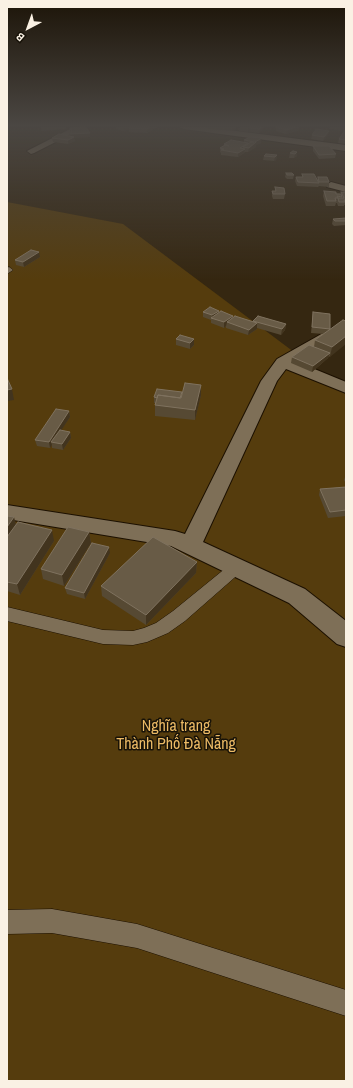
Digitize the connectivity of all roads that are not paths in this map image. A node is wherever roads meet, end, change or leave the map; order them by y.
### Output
1 (330, 185) edge
2 (346, 189) edge
3 (346, 326) edge
4 (283, 362) junction
5 (346, 388) edge
6 (7, 512) edge
7 (190, 546) junction
8 (237, 567) junction
9 (7, 614) edge
10 (346, 636) edge
11 (7, 922) edge
12 (346, 1003) edge

1 - 2 street
3 - 4 street
4 - 5 street
4 - 7 street
6 - 7 street
7 - 8 street
8 - 9 lane
8 - 10 street
11 - 12 lane

